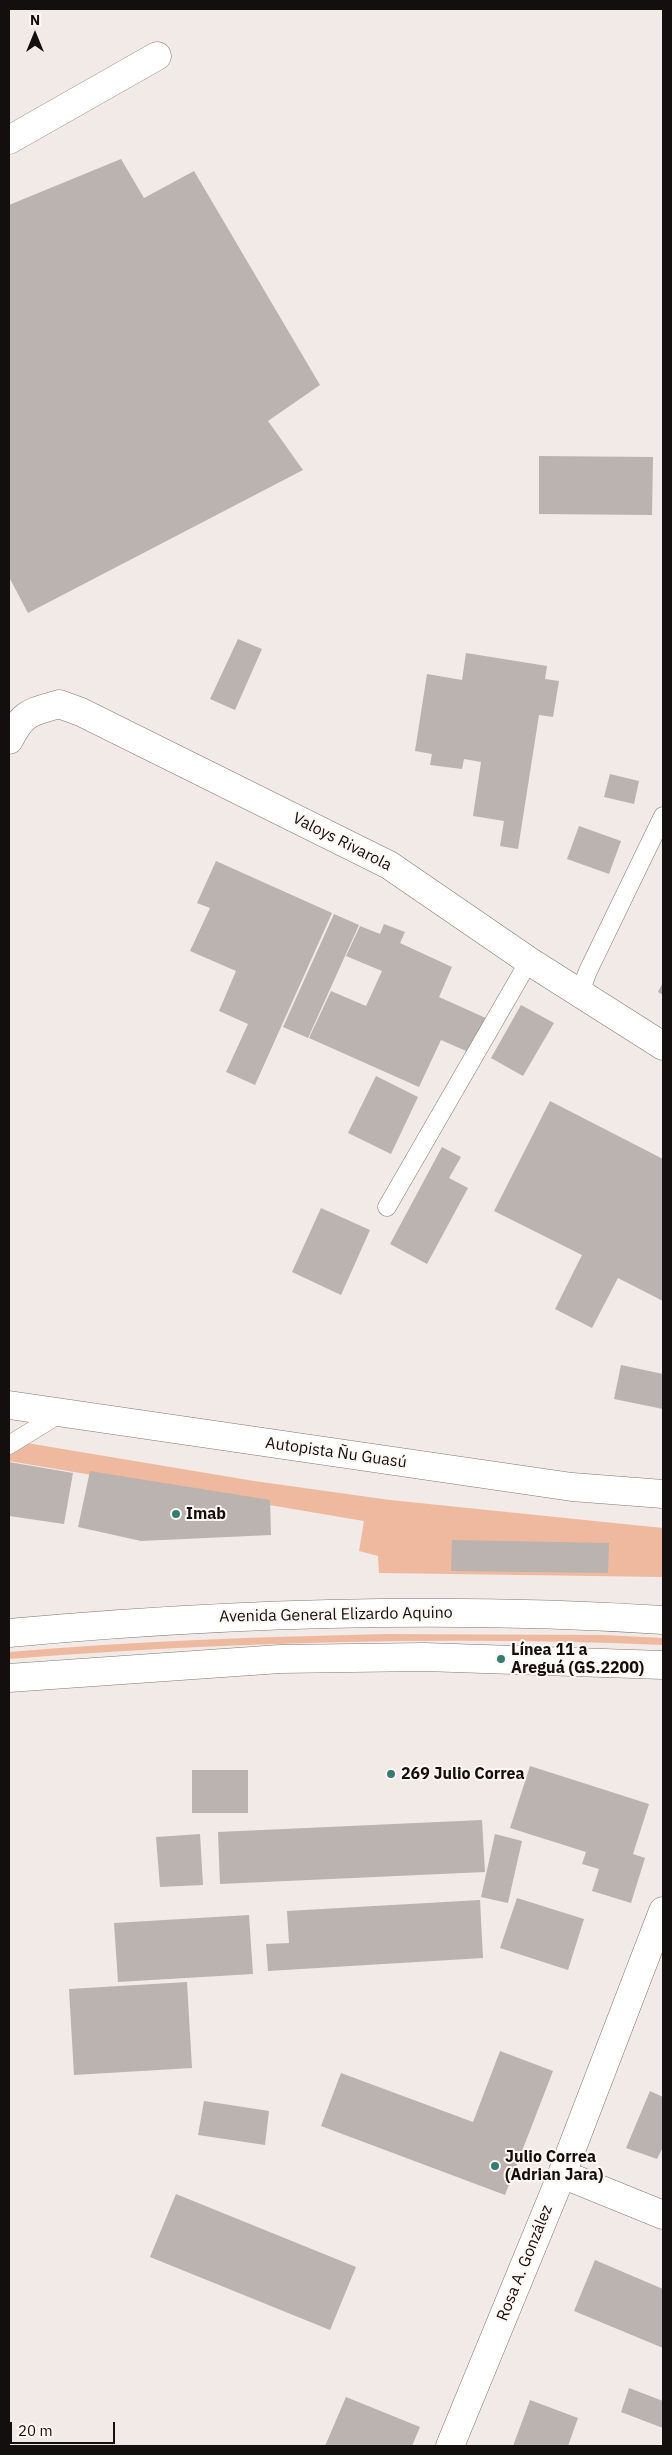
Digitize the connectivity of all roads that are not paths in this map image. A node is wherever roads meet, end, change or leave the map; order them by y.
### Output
1 (157, 56) dead end
2 (9, 140) edge
3 (9, 740) edge
4 (663, 816) edge
5 (529, 961) junction
6 (580, 992) junction
7 (663, 1046) edge
8 (387, 1207) dead end
9 (9, 1405) edge
10 (61, 1413) junction
11 (9, 1445) edge
12 (663, 1494) edge
13 (663, 1620) edge
14 (9, 1633) edge
15 (663, 1665) edge
16 (9, 1678) edge
17 (663, 1911) edge
18 (562, 2174) junction
19 (663, 2215) edge
20 (450, 2446) edge

1 - 2 main road
3 - 5 main road, Valoys Rivarola
4 - 6 lane
5 - 6 main road, Valoys Rivarola
5 - 8 lane
6 - 7 main road, Valoys Rivarola
9 - 10 main road, Autopista Ñu Guasú
10 - 11 lane
10 - 12 main road, Autopista Ñu Guasú
13 - 14 main road, Avenida General Elizardo Aquino
15 - 16 main road
17 - 18 main road, Rosa A. González
18 - 19 main road
18 - 20 main road, Rosa A. González

